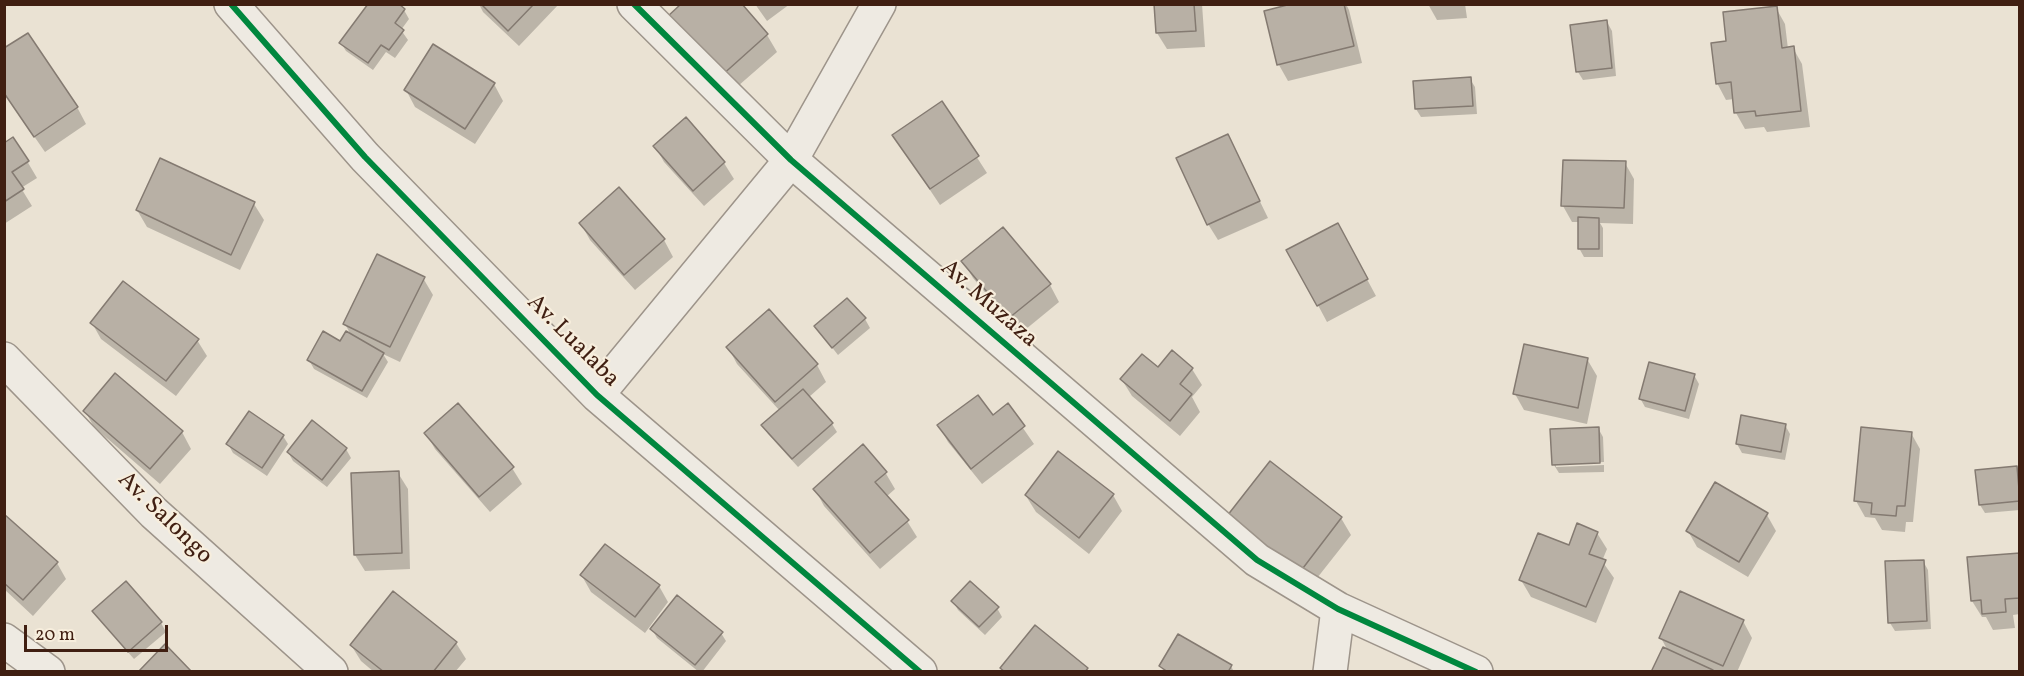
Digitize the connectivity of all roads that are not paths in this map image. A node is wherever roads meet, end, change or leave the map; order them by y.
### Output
1 (231, 4) edge
2 (634, 4) edge
3 (879, 4) edge
4 (791, 160) junction
5 (4, 359) edge
6 (597, 395) junction
7 (1338, 609) junction
8 (4, 640) edge
9 (48, 672) edge
10 (330, 672) edge
11 (920, 672) edge
12 (1330, 672) edge
13 (1476, 672) edge

1 - 6 street, Av. Lualaba
2 - 4 street, Av. Muzaza
3 - 4 street
4 - 6 street
4 - 7 street, Av. Muzaza
5 - 10 street, Av. Salongo
6 - 11 street, Av. Lualaba
7 - 12 street
7 - 13 street, Av. Muzaza
8 - 9 street

